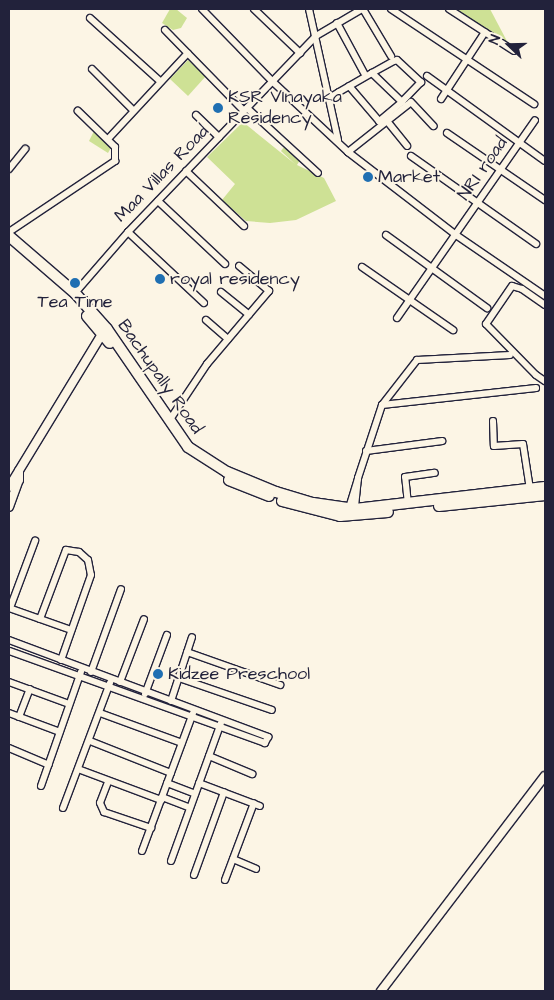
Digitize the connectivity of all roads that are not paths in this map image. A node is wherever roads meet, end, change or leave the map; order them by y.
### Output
1 (202, 9) edge
2 (254, 9) edge
3 (309, 9) edge
4 (363, 9) edge
5 (391, 9) edge
6 (449, 9) edge
7 (90, 18) dead end
8 (338, 24) junction
9 (165, 30) dead end
10 (485, 32) junction
11 (316, 36) junction
12 (514, 51) dead end
13 (188, 53) junction
14 (300, 53) junction
15 (391, 56) dead end
16 (467, 60) junction
17 (92, 69) dead end
18 (368, 73) junction
19 (427, 76) dead end
20 (271, 80) junction
21 (160, 81) junction
22 (349, 86) junction
23 (448, 89) junction
24 (330, 96) junction
25 (441, 99) dead end
26 (402, 102) junction
27 (534, 104) dead end
28 (246, 109) junction
29 (134, 110) junction
30 (78, 111) dead end
31 (196, 115) dead end
32 (536, 120) dead end
33 (386, 122) junction
34 (433, 126) dead end
35 (447, 133) dead end
36 (218, 137) junction
37 (108, 139) junction
38 (338, 140) junction
39 (520, 143) junction
40 (407, 146) dead end
41 (25, 149) dead end
42 (348, 152) junction
43 (411, 156) dead end
44 (545, 160) edge
45 (9, 169) edge
46 (501, 170) junction
47 (186, 171) junction
48 (318, 173) dead end
49 (545, 200) edge
50 (158, 201) junction
51 (478, 203) junction
52 (244, 226) dead end
53 (9, 232) edge
54 (128, 232) junction
55 (386, 234) dead end
56 (456, 235) junction
57 (9, 236) edge
58 (536, 244) dead end
59 (9, 245) edge
60 (224, 264) dead end
61 (240, 266) dead end
62 (362, 267) dead end
63 (432, 268) junction
64 (523, 286) junction
65 (221, 292) dead end
66 (75, 294) junction
67 (545, 296) edge
68 (410, 300) junction
69 (204, 303) dead end
70 (545, 305) edge
71 (488, 308) dead end
72 (248, 315) junction
73 (397, 318) dead end
74 (206, 320) dead end
75 (454, 330) dead end
76 (102, 334) junction
77 (228, 338) junction
78 (510, 355) dead end
79 (545, 380) edge
80 (536, 388) dead end
81 (382, 405) junction
82 (493, 421) dead end
83 (169, 422) junction
84 (442, 441) dead end
85 (366, 451) junction
86 (19, 470) junction
87 (435, 473) dead end
88 (9, 487) edge
89 (545, 487) edge
90 (530, 489) junction
91 (545, 495) edge
92 (408, 504) junction
93 (9, 507) edge
94 (352, 508) junction
95 (35, 541) dead end
96 (121, 589) dead end
97 (10, 608) edge
98 (40, 619) junction
99 (144, 619) dead end
100 (71, 630) junction
101 (168, 634) dead end
102 (192, 638) dead end
103 (9, 640) edge
104 (9, 651) edge
105 (187, 652) junction
106 (61, 660) junction
107 (82, 668) junction
108 (91, 672) junction
109 (80, 676) junction
110 (178, 678) junction
111 (9, 682) edge
112 (120, 682) junction
113 (110, 683) junction
114 (280, 685) dead end
115 (30, 689) junction
116 (146, 692) junction
117 (144, 699) junction
118 (171, 701) junction
119 (69, 704) junction
120 (194, 709) junction
121 (272, 710) dead end
122 (9, 713) edge
123 (100, 713) junction
124 (19, 716) junction
125 (191, 717) junction
126 (221, 724) junction
127 (60, 732) junction
128 (266, 740) dead end
129 (90, 742) junction
130 (182, 743) junction
131 (9, 748) edge
132 (209, 756) junction
133 (49, 765) junction
134 (78, 769) junction
135 (171, 773) junction
136 (252, 774) dead end
137 (545, 776) edge
138 (108, 782) junction
139 (167, 783) junction
140 (199, 783) junction
141 (41, 786) dead end
142 (224, 792) junction
143 (195, 794) junction
144 (161, 799) junction
145 (64, 808) dead end
146 (190, 808) junction
147 (150, 828) junction
148 (142, 850) dead end
149 (233, 859) junction
150 (171, 861) dead end
151 (256, 869) dead end
152 (194, 875) dead end
153 (225, 880) dead end
154 (381, 991) edge

1 - 20 street
2 - 14 street
3 - 11 street
4 - 8 street, Maa Villas Road
4 - 15 street
5 - 16 street
6 - 10 street
7 - 21 street
8 - 11 street, Maa Villas Road
8 - 18 street
9 - 13 street
10 - 12 street
10 - 16 street
11 - 14 street, Maa Villas Road
11 - 24 street
13 - 21 street
13 - 28 street
14 - 20 street, Maa Villas Road
16 - 23 street
16 - 27 street
17 - 29 street
18 - 22 street
18 - 26 street
18 - 26 street
19 - 23 street
20 - 28 street, Maa Villas Road
20 - 38 street
21 - 29 street
22 - 24 street
22 - 26 street
23 - 25 street
23 - 39 street
24 - 38 street
28 - 36 street, Maa Villas Road
28 - 48 street
29 - 37 street
30 - 37 street
31 - 36 street
32 - 39 street, NRI road
33 - 34 street
33 - 40 street
33 - 42 street
35 - 46 street
36 - 47 street, Maa Villas Road
37 - 53 street
38 - 42 street
39 - 44 street
39 - 46 street, NRI road
41 - 45 street
42 - 56 street
43 - 51 street
46 - 49 street
46 - 51 street, NRI road
47 - 50 street, Maa Villas Road
47 - 52 street
50 - 54 street, Maa Villas Road
50 - 60 street
51 - 56 street, NRI road
51 - 58 street
54 - 66 street, Maa Villas Road
54 - 69 street
55 - 63 street
56 - 63 street, NRI road
56 - 64 street
57 - 66 main road, Bachupally Road
59 - 76 main road, Bachupally Road
61 - 72 street
62 - 68 street
63 - 68 street, NRI road
63 - 71 street
64 - 67 street
64 - 70 street
64 - 79 street
65 - 72 street
66 - 83 main road, Bachupally Road
68 - 73 street, NRI road
68 - 75 street
72 - 77 street
74 - 77 street
76 - 86 street
76 - 91 main road, Bachupally Road
77 - 83 street
78 - 81 street
80 - 81 street
81 - 85 street
82 - 90 street
83 - 94 main road, Bachupally Road
84 - 85 street
85 - 94 street
86 - 88 street
86 - 93 street
87 - 92 street
89 - 90 main road, Bachupally Road
90 - 92 main road, Bachupally Road
92 - 94 main road, Bachupally Road
95 - 97 street
96 - 108 street
97 - 98 street
98 - 100 street
98 - 100 street
99 - 112 street
100 - 106 street
101 - 116 street
102 - 105 street
103 - 106 street
104 - 109 street
105 - 110 street
105 - 114 street
106 - 107 street
107 - 108 street
107 - 109 street
108 - 113 street
109 - 113 street
109 - 119 street
110 - 118 street
110 - 121 street
111 - 115 street
112 - 113 street
112 - 116 street
113 - 117 street
113 - 123 street
115 - 119 street
115 - 124 street
116 - 117 street
116 - 118 street
117 - 125 street
118 - 120 street
119 - 127 street
120 - 125 street
120 - 126 street
122 - 124 street
123 - 129 street
123 - 130 street
124 - 127 street
125 - 126 street
125 - 130 street
126 - 128 street
126 - 132 street
127 - 133 street
129 - 134 street
129 - 135 street
130 - 135 street
131 - 133 street
132 - 136 street
132 - 140 street
133 - 141 street
134 - 138 street
134 - 145 street
135 - 139 street
137 - 154 street
138 - 144 street
138 - 147 street
139 - 143 street
139 - 144 street
140 - 142 street
140 - 143 street
142 - 149 street
142 - 152 street
143 - 146 street
144 - 146 street
144 - 147 street
146 - 150 street
147 - 148 street
149 - 151 street
149 - 153 street

